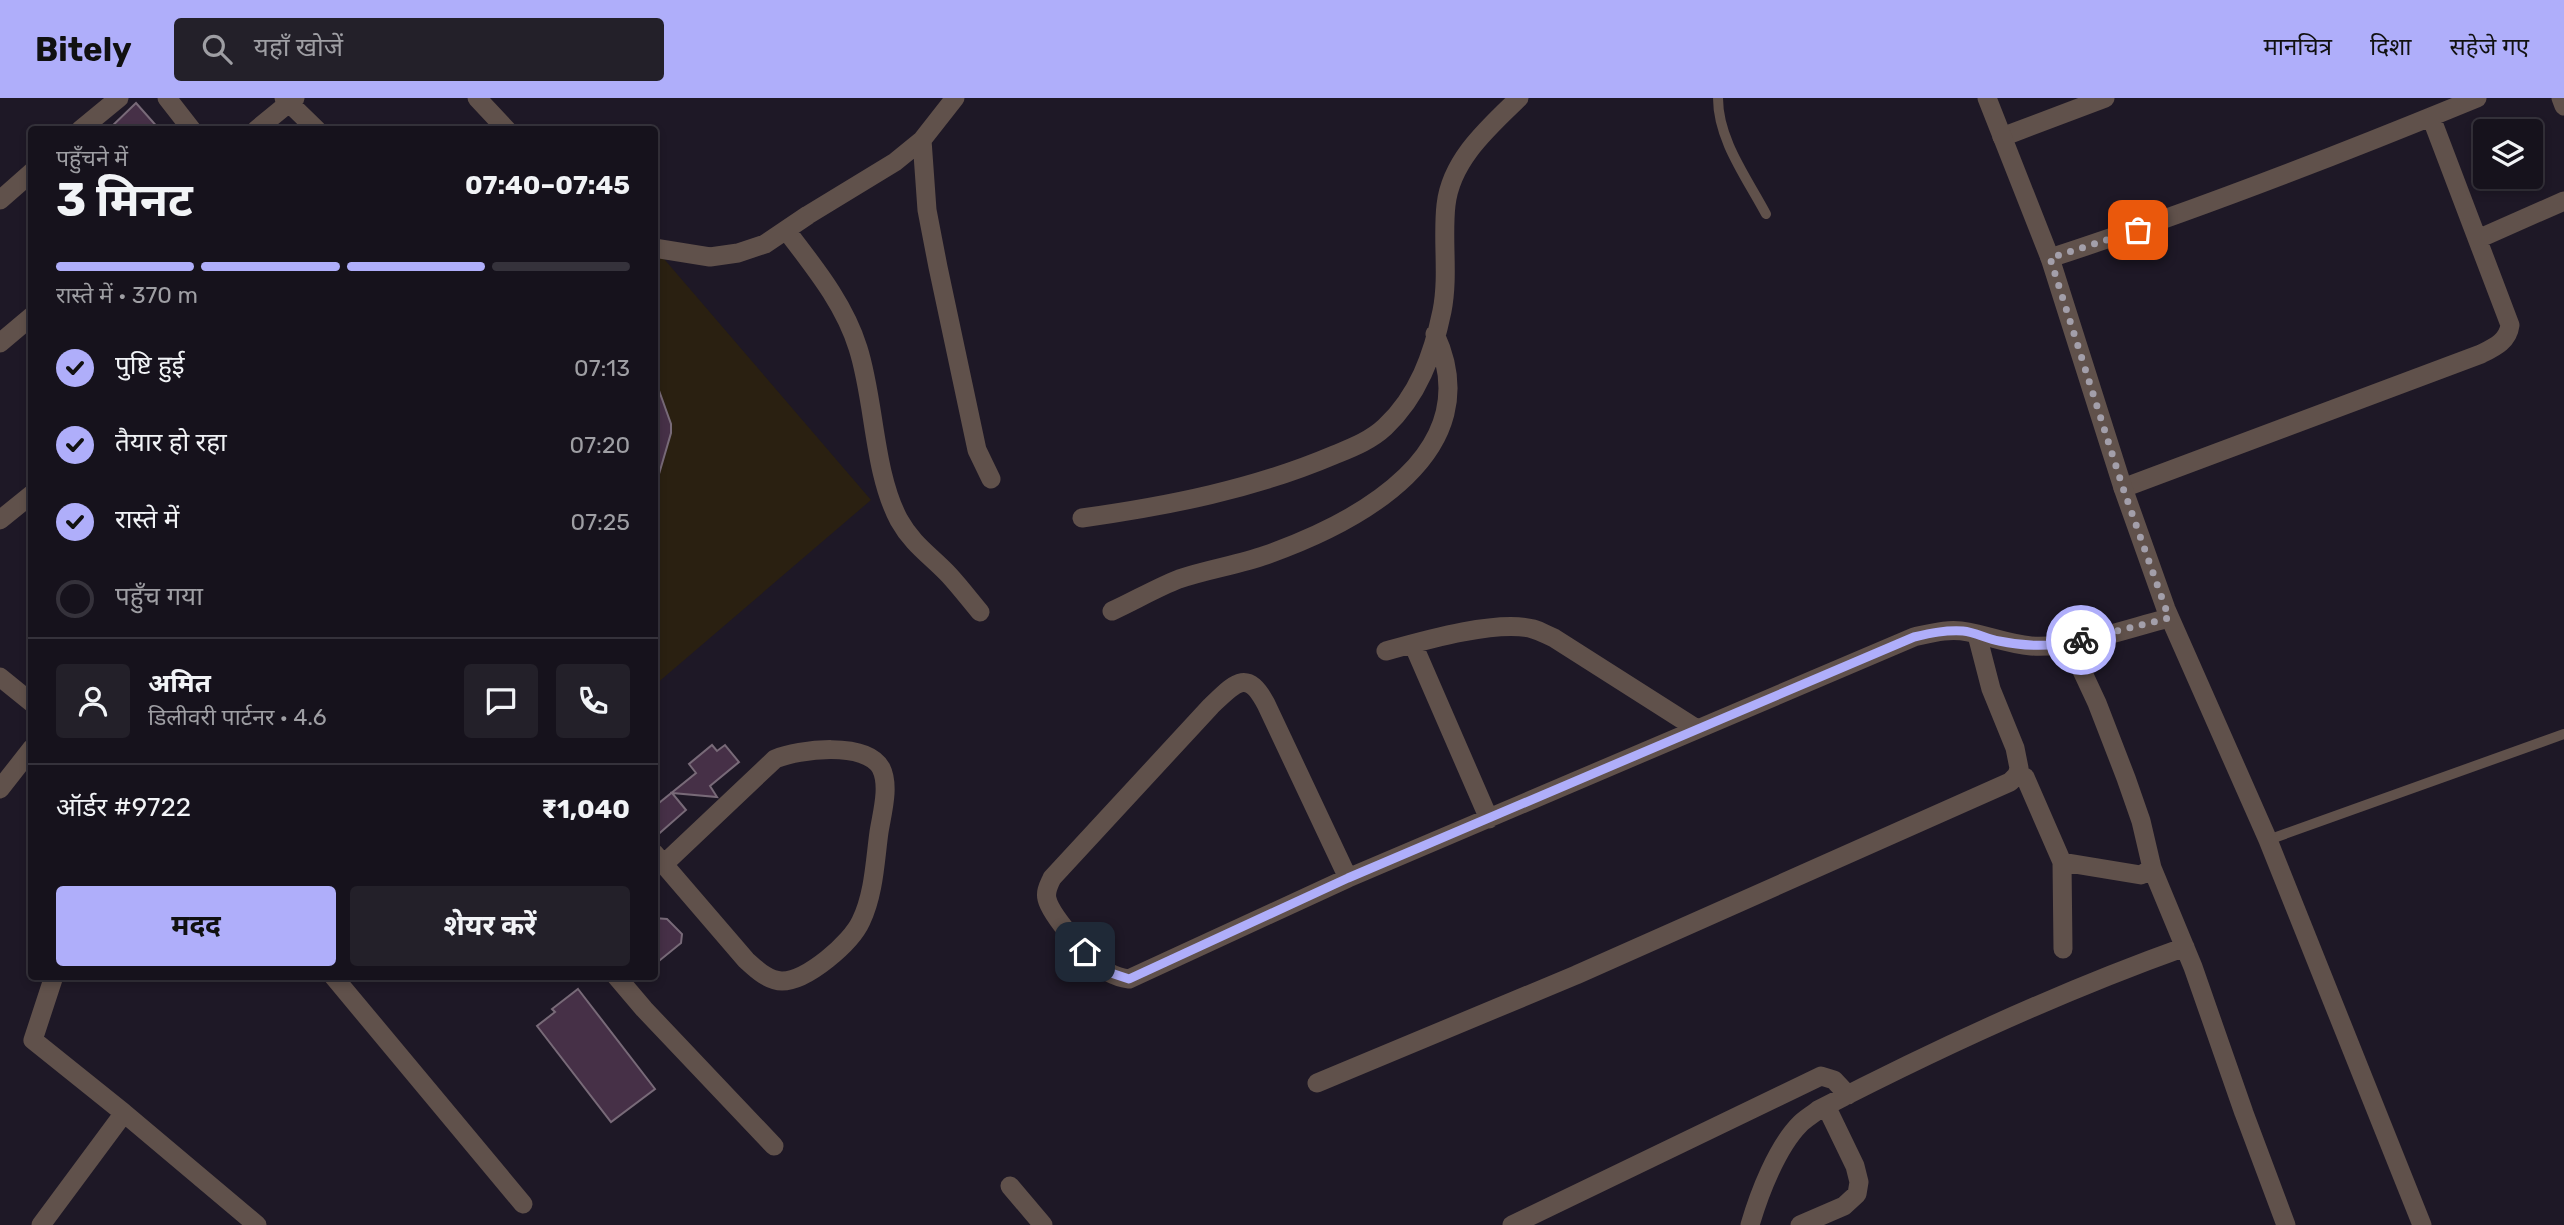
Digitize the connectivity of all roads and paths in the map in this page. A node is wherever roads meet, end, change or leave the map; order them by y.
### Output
1 (119, 98) edge
2 (167, 98) edge
3 (477, 98) edge
4 (955, 98) edge
5 (1519, 98) edge
6 (1718, 98) edge
7 (1987, 98) edge
8 (2105, 98) edge
9 (2477, 98) edge
10 (2561, 98) edge
11 (289, 100) edge
12 (2564, 106) edge
13 (2431, 117) junction
14 (85, 126) edge
15 (189, 126) edge
16 (260, 126) edge
17 (313, 126) edge
18 (503, 126) edge
19 (2002, 137) junction
20 (922, 140) junction
21 (28, 176) edge
22 (0, 200) edge
23 (2564, 201) edge
24 (1766, 214) dead end
25 (786, 230) junction
26 (2478, 239) junction
27 (658, 249) edge
28 (2050, 258) junction
29 (28, 319) edge
30 (1435, 334) junction
31 (0, 342) edge
32 (991, 479) dead end
33 (2123, 488) junction
34 (28, 497) edge
35 (1083, 518) dead end
36 (0, 520) edge
37 (1112, 611) dead end
38 (980, 612) dead end
39 (2169, 618) junction
40 (1978, 635) junction
41 (2068, 643) junction
42 (1413, 644) junction
43 (1386, 651) dead end
44 (0, 677) edge
45 (28, 700) edge
46 (1697, 729) junction
47 (2564, 734) edge
48 (28, 753) edge
49 (2025, 777) dead end
50 (0, 789) edge
51 (1489, 819) junction
52 (2268, 840) junction
53 (659, 858) edge
54 (2062, 862) junction
55 (2152, 869) junction
56 (1348, 878) junction
57 (2185, 947) junction
58 (2063, 949) dead end
59 (53, 980) edge
60 (336, 980) edge
61 (619, 980) edge
62 (1317, 1083) dead end
63 (1847, 1095) junction
64 (1826, 1106) junction
65 (124, 1113) junction
66 (774, 1146) dead end
67 (1010, 1186) dead end
68 (523, 1204) dead end
69 (46, 1223) edge
70 (257, 1225) edge
71 (1043, 1225) edge
72 (1513, 1225) edge
73 (1750, 1225) edge
74 (1800, 1225) edge
75 (2286, 1225) edge
76 (2422, 1225) edge

1 - 14 street
2 - 15 street
3 - 18 street
4 - 20 street
5 - 30 street
6 - 24 lane
7 - 19 street
8 - 19 street
9 - 13 street
10 - 12 street
11 - 16 street
11 - 17 street
13 - 26 street
13 - 28 street
19 - 28 street
20 - 25 street
20 - 32 street
21 - 22 street
23 - 26 street
25 - 27 street
25 - 38 street
26 - 33 street
28 - 33 street
29 - 31 street
30 - 35 street
30 - 37 street
33 - 39 street
34 - 36 street
39 - 41 street
39 - 52 street
40 - 41 street
40 - 46 street
40 - 62 street
41 - 55 street
42 - 43 street
42 - 46 street
42 - 51 street
44 - 45 street
46 - 51 street
47 - 52 lane
48 - 50 street
49 - 54 street
51 - 56 street
52 - 76 street
53 - 53 street
54 - 55 street
54 - 58 street
55 - 57 street
56 - 56 street
57 - 63 street
57 - 75 street
59 - 65 street
60 - 68 street
61 - 66 street
63 - 64 street
63 - 72 street
64 - 73 street
64 - 74 street
65 - 69 street
65 - 70 street
67 - 71 street

